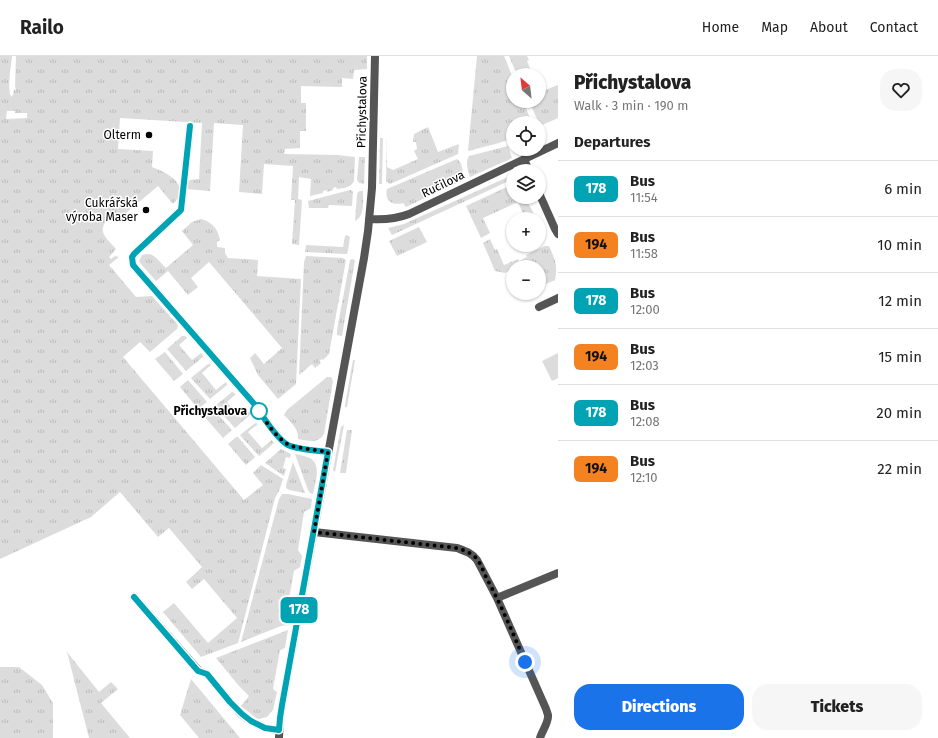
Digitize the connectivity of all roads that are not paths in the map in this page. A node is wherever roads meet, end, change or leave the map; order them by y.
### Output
1 (375, 56) edge
2 (190, 126) dead end
3 (558, 143) edge
4 (524, 159) junction
5 (526, 164) edge
6 (544, 204) edge
7 (369, 219) junction
8 (558, 234) edge
9 (558, 298) edge
10 (539, 307) dead end
11 (328, 452) junction
12 (314, 532) junction
13 (558, 573) edge
14 (134, 597) dead end
15 (497, 598) junction
16 (279, 734) edge
17 (540, 738) edge

1 - 7 street, Přichystalova
2 - 11 street
3 - 4 street, Ručilova
4 - 5 street
4 - 7 street, Ručilova
6 - 8 street
7 - 11 street, Přichystalova
9 - 10 street
11 - 12 street, Přichystalova
12 - 15 street
12 - 16 street, Přichystalova
13 - 15 street
14 - 16 street, Přichystalova
15 - 17 street

